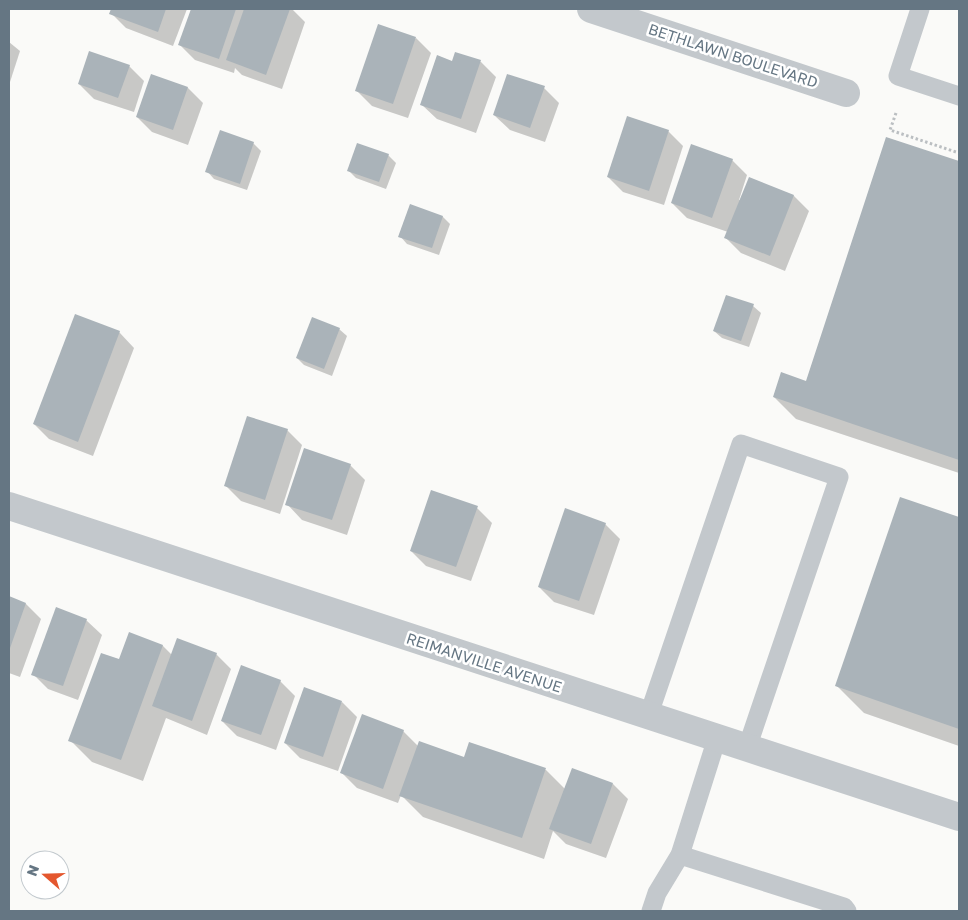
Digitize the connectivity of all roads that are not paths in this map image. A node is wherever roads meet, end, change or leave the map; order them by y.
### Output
1 (591, 9) edge
2 (920, 9) edge
3 (846, 93) dead end
4 (959, 96) edge
5 (9, 506) edge
6 (648, 717) junction
7 (717, 738) junction
8 (747, 748) junction
9 (959, 818) edge
10 (680, 855) junction
11 (651, 911) edge
12 (847, 911) edge

1 - 3 street, BETHLAWN BOULEVARD
2 - 4 lane
5 - 6 street, REIMANVILLE AVENUE
6 - 7 street, REIMANVILLE AVENUE
6 - 8 lane
7 - 8 street, REIMANVILLE AVENUE
7 - 10 lane
8 - 9 street, REIMANVILLE AVENUE
10 - 11 lane
10 - 12 lane

